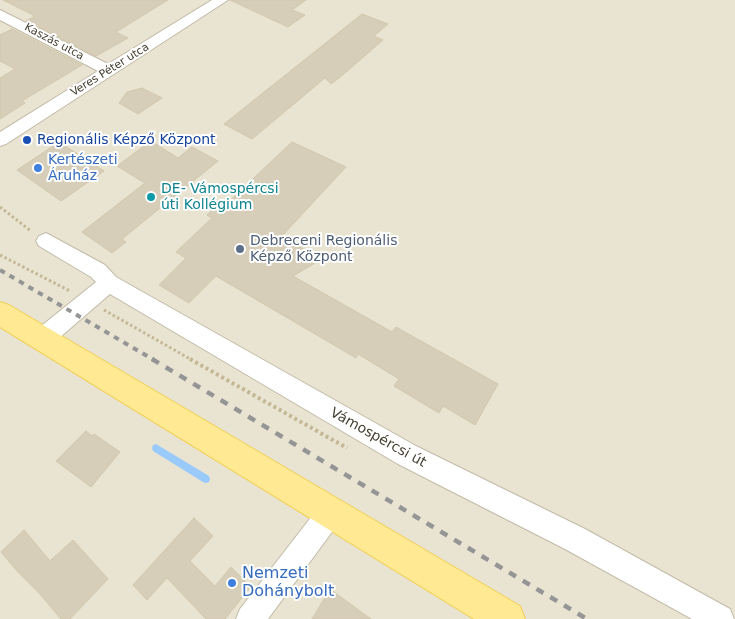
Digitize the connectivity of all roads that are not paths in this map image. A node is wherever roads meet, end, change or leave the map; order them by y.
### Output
1 (208, 4) edge
2 (0, 14) edge
3 (109, 71) junction
4 (0, 140) edge
5 (46, 241) road end
6 (109, 283) junction
7 (0, 313) edge
8 (43, 338) junction
9 (331, 512) junction
10 (250, 619) edge
11 (506, 619) edge
12 (720, 619) edge

1 - 3 street, Veres Péter utca
2 - 3 street, Kaszás utca
3 - 4 street, Veres Péter utca
5 - 6 street, Vámospércsi út
6 - 8 street
6 - 12 street, Vámospércsi út
7 - 8 main road
8 - 9 main road
9 - 10 street
9 - 11 main road

